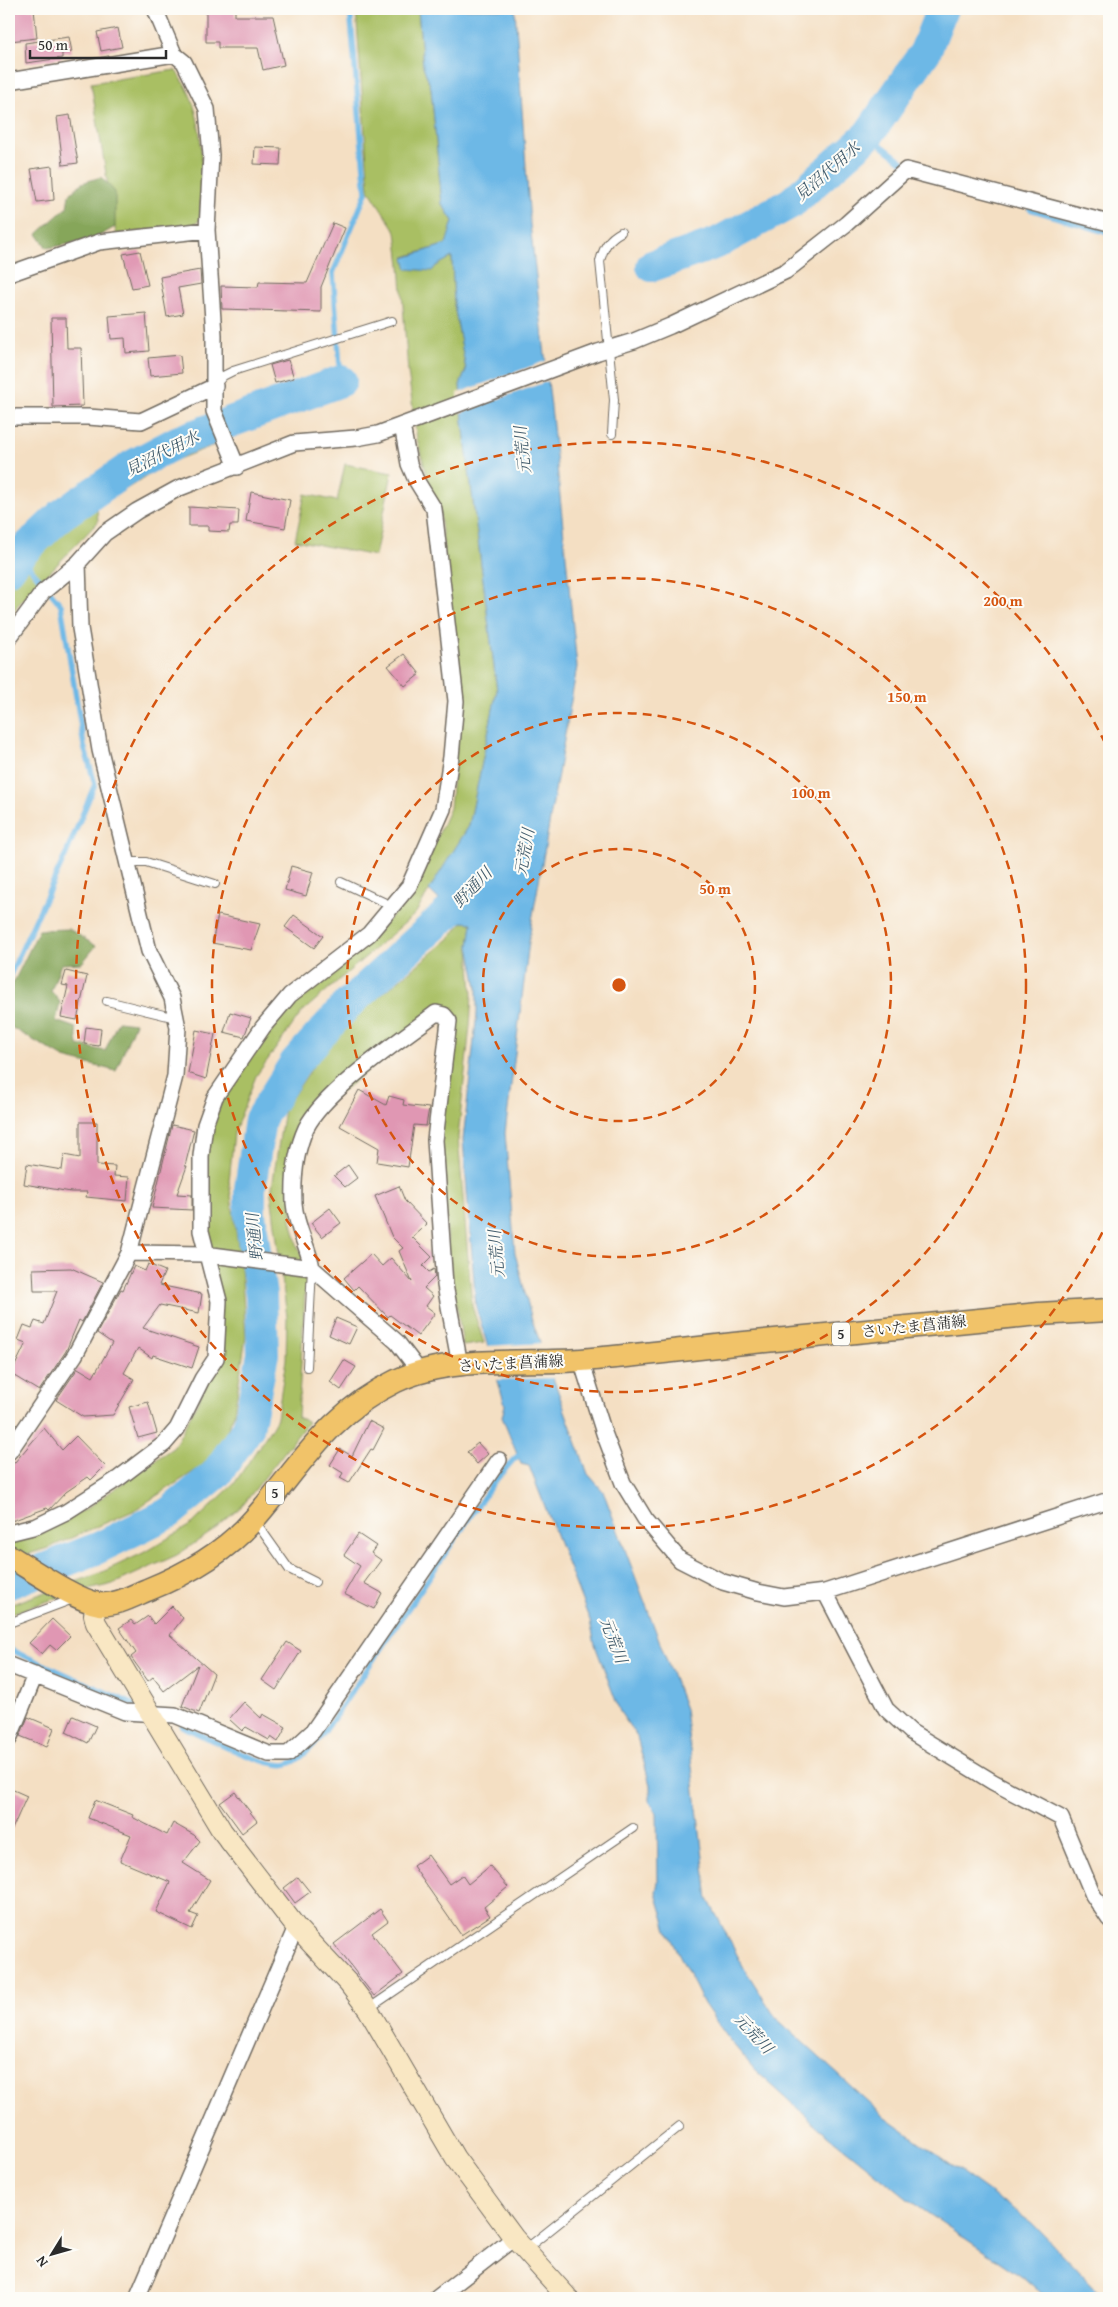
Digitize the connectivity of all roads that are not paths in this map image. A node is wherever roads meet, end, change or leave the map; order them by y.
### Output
1 (155, 9) edge
2 (174, 54) junction
3 (9, 81) edge
4 (1109, 223) edge
5 (207, 230) junction
6 (621, 232) dead end
7 (9, 274) edge
8 (392, 321) dead end
9 (604, 350) junction
10 (215, 386) junction
11 (9, 418) edge
12 (408, 423) junction
13 (612, 434) dead end
14 (237, 467) junction
15 (78, 562) junction
16 (9, 638) edge
17 (127, 862) junction
18 (341, 882) dead end
19 (215, 884) dead end
20 (392, 906) junction
21 (107, 1001) dead end
22 (176, 1018) junction
23 (129, 1253) junction
24 (207, 1254) junction
25 (309, 1267) junction
26 (1109, 1310) edge
27 (577, 1360) junction
28 (464, 1365) junction
29 (308, 1367) dead end
30 (420, 1372) junction
31 (9, 1452) edge
32 (499, 1460) dead end
33 (1109, 1500) edge
34 (254, 1520) junction
35 (9, 1533) edge
36 (9, 1556) edge
37 (315, 1582) dead end
38 (825, 1592) junction
39 (83, 1598) junction
40 (9, 1622) edge
41 (9, 1665) edge
42 (35, 1675) junction
43 (149, 1712) junction
44 (9, 1739) edge
45 (633, 1828) dead end
46 (1109, 1919) edge
47 (296, 1926) junction
48 (368, 2009) junction
49 (680, 2126) dead end
50 (520, 2244) junction
51 (442, 2297) edge
52 (136, 2298) edge
53 (568, 2298) edge

1 - 2 street
2 - 3 street
2 - 5 street
4 - 9 street
5 - 7 street
5 - 10 street
6 - 9 lane
8 - 10 lane
9 - 12 street
9 - 13 lane
10 - 11 street
10 - 14 street
12 - 14 street
12 - 20 street
14 - 15 street
15 - 16 street
15 - 17 street
17 - 19 lane
17 - 22 street
18 - 20 lane
20 - 24 street
21 - 22 lane
22 - 23 street
23 - 24 street
23 - 31 street
24 - 25 street
24 - 35 street
25 - 28 street
25 - 29 lane
25 - 30 street
26 - 27 main road, さいたま菖蒲線 / 5
27 - 28 main road, さいたま菖蒲線 / 5
27 - 38 street
28 - 30 main road, さいたま菖蒲線 / 5
30 - 34 main road, さいたま菖蒲線 / 5
32 - 43 street
33 - 38 street
34 - 37 lane
34 - 39 main road, さいたま菖蒲線 / 5
36 - 39 main road
38 - 46 street
39 - 40 lane
39 - 43 street
41 - 42 street
42 - 43 street
42 - 44 street
43 - 47 street
45 - 48 lane
47 - 48 street
47 - 52 street
48 - 50 street
49 - 50 lane
50 - 51 street
50 - 53 street

